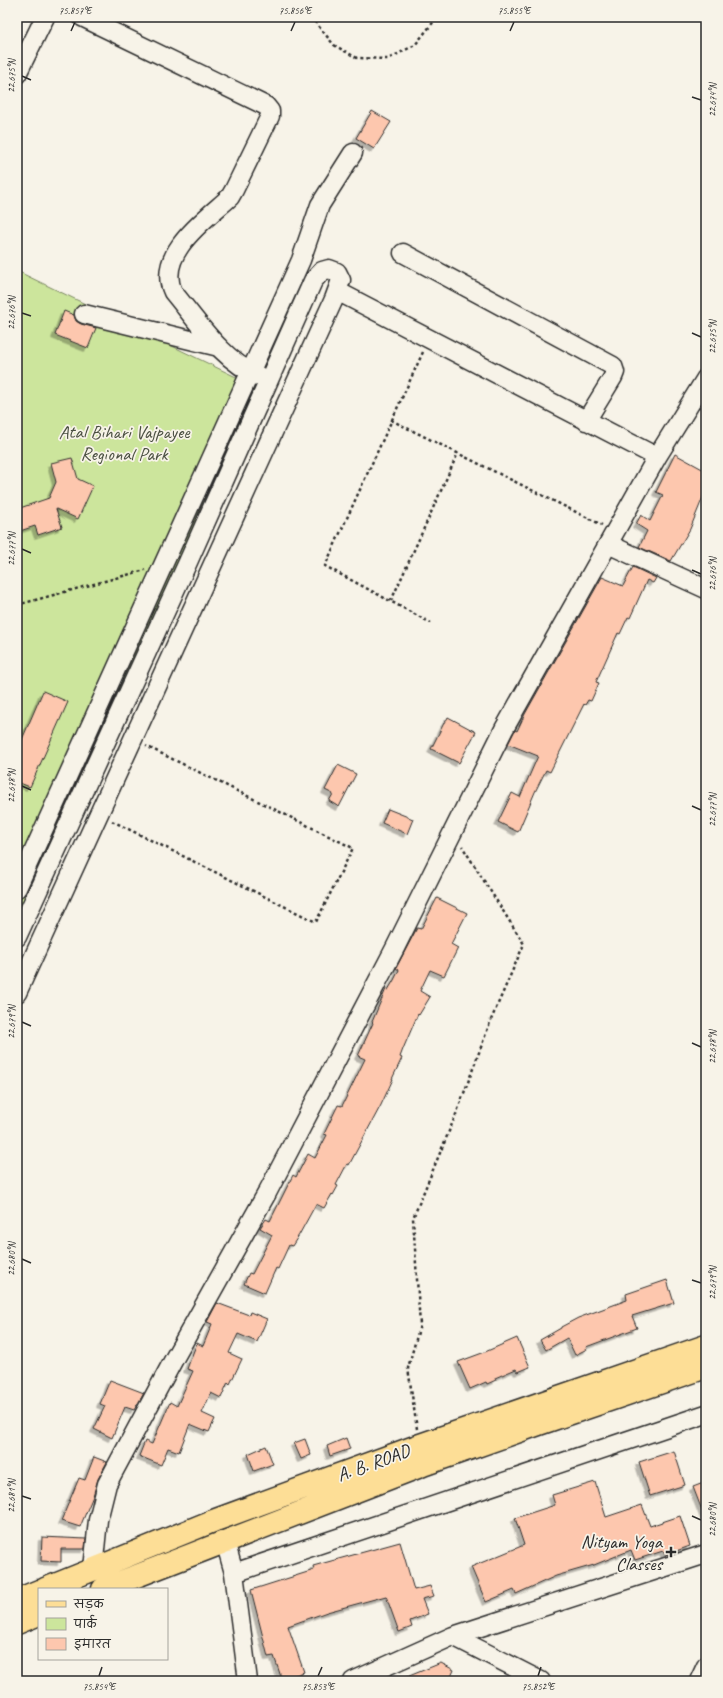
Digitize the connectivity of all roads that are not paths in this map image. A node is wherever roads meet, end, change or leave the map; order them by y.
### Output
1 (45, 17) edge
2 (82, 17) edge
3 (17, 74) edge
4 (353, 153) dead end
5 (403, 253) dead end
6 (337, 291) junction
7 (84, 314) dead end
8 (219, 347) junction
9 (250, 372) junction
10 (706, 378) edge
11 (269, 380) junction
12 (586, 421) junction
13 (657, 457) junction
14 (612, 538) junction
15 (706, 589) edge
16 (17, 888) edge
17 (17, 937) edge
18 (17, 993) edge
19 (706, 1346) edge
20 (706, 1367) edge
21 (706, 1414) edge
22 (225, 1541) junction
23 (706, 1554) edge
24 (93, 1570) junction
25 (234, 1573) junction
26 (48, 1588) edge
27 (105, 1588) edge
28 (38, 1591) edge
29 (17, 1600) edge
30 (38, 1614) edge
31 (17, 1623) edge
32 (453, 1636) junction
33 (706, 1666) edge
34 (248, 1681) edge
35 (353, 1681) edge
36 (540, 1681) edge
37 (699, 1681) edge

1 - 3 street
2 - 8 street
4 - 9 street
5 - 12 street
6 - 11 street
6 - 12 street
6 - 18 street
7 - 8 street
8 - 9 street
9 - 11 street
9 - 16 street
10 - 13 street
11 - 17 street
12 - 13 street
13 - 14 street
14 - 15 street
14 - 24 street
19 - 24 main road, A. B. ROAD
20 - 22 main road, A. B. ROAD
21 - 25 street
22 - 25 street
22 - 27 main road, A. B. ROAD
23 - 32 street
24 - 26 main road, A. B. ROAD
25 - 34 street
28 - 29 main road
30 - 31 main road
32 - 35 street
32 - 36 street
33 - 37 street

